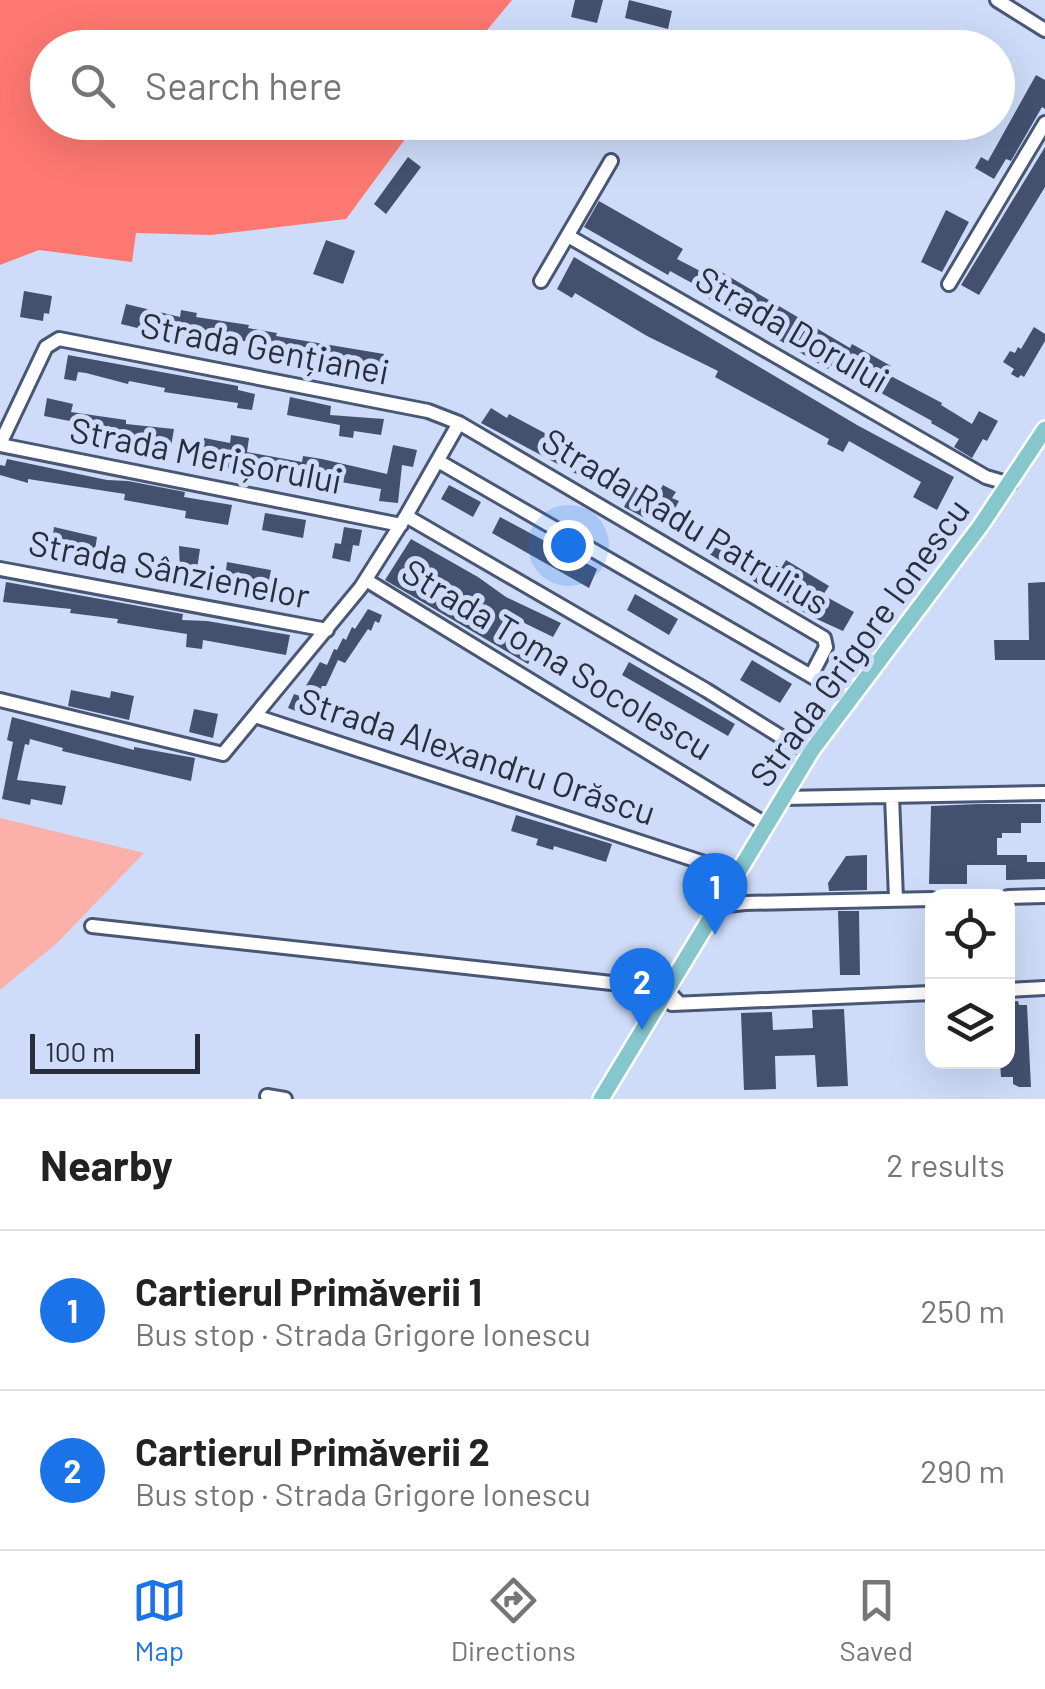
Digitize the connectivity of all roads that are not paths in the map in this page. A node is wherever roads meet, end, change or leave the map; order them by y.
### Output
1 (997, 0) edge
2 (1045, 30) edge
3 (1045, 123) edge
4 (611, 161) dead end
5 (568, 236) junction
6 (541, 282) dead end
7 (949, 284) dead end
8 (459, 423) junction
9 (1045, 428) edge
10 (0, 445) edge
11 (438, 461) junction
12 (1006, 491) junction
13 (404, 521) junction
14 (0, 569) edge
15 (366, 580) junction
16 (327, 630) junction
17 (810, 676) junction
18 (0, 700) edge
19 (848, 702) junction
20 (255, 716) junction
21 (808, 756) junction
22 (794, 781) junction
23 (1045, 793) edge
24 (808, 796) junction
25 (892, 796) junction
26 (783, 798) junction
27 (767, 825) junction
28 (738, 874) junction
29 (728, 891) junction
30 (1045, 896) edge
31 (1015, 897) edge
32 (925, 899) edge
33 (896, 900) junction
34 (745, 902) junction
35 (718, 906) junction
36 (92, 926) dead end
37 (1045, 988) edge
38 (666, 990) junction
39 (1015, 990) edge
40 (925, 992) edge
41 (679, 1002) junction
42 (655, 1008) junction
43 (267, 1096) dead end
44 (286, 1099) edge
45 (601, 1099) edge

1 - 2 street
3 - 7 street
4 - 5 street
5 - 6 street
5 - 12 street, Strada Dorului
8 - 10 street, Strada Gențianei
8 - 11 street
8 - 17 street, Strada Radu Patrulius
9 - 12 main road, Strada Grigore Ionescu
10 - 13 street, Strada Merișorului
11 - 13 street
11 - 17 street
12 - 19 main road, Strada Grigore Ionescu
13 - 15 street
13 - 21 street, Strada Merișorului
14 - 16 street, Strada Sânzienelor
15 - 16 street
15 - 27 street, Strada Toma Socolescu
16 - 20 street
17 - 19 street, Strada Radu Patrulius
18 - 20 street
19 - 21 main road, Strada Grigore Ionescu
20 - 28 street, Strada Alexandru Orăscu
21 - 22 main road, Strada Grigore Ionescu
22 - 24 street
22 - 26 main road, Strada Grigore Ionescu
23 - 25 street
24 - 25 street
24 - 26 street
25 - 33 street
26 - 27 main road, Strada Grigore Ionescu
27 - 28 main road, Strada Grigore Ionescu
28 - 29 main road, Strada Grigore Ionescu
29 - 34 street
29 - 35 main road, Strada Grigore Ionescu
30 - 31 street
32 - 33 street
33 - 34 street
34 - 35 street
35 - 38 main road, Strada Grigore Ionescu
36 - 38 street
37 - 39 street
38 - 41 street
38 - 42 main road, Strada Grigore Ionescu
40 - 41 street
41 - 42 street
42 - 45 main road, Strada Grigore Ionescu
43 - 44 street

